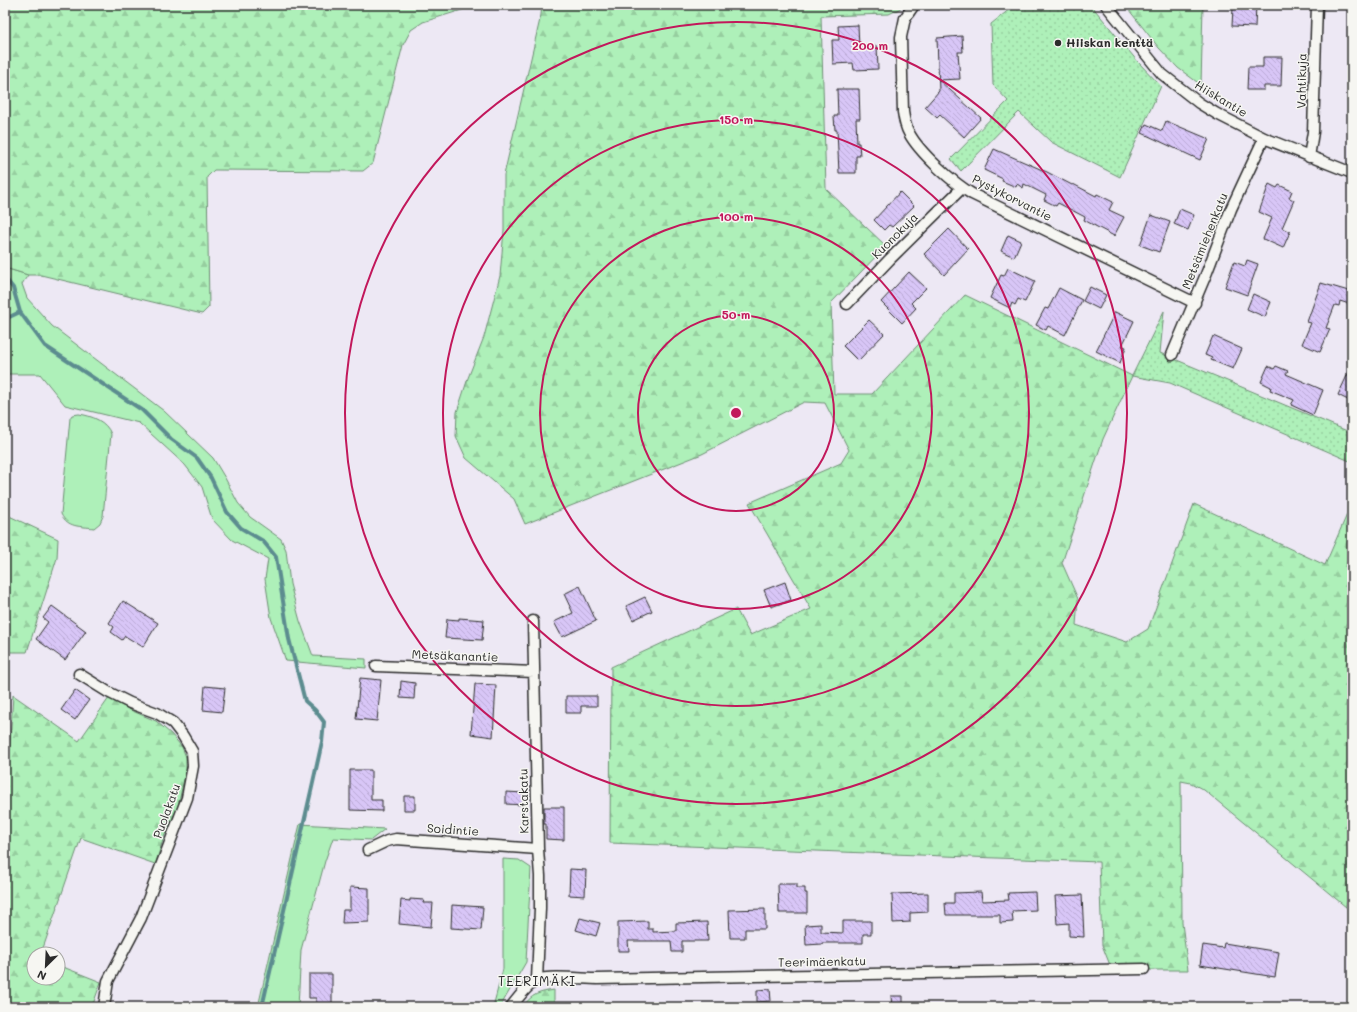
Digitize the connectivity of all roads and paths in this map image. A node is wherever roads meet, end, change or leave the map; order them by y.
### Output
1 (914, 5) edge
2 (1106, 5) edge
3 (1317, 5) edge
4 (1264, 138) junction
5 (1310, 157) junction
6 (1352, 173) edge
7 (962, 188) junction
8 (1195, 302) junction
9 (847, 304) dead end
10 (1172, 355) dead end
11 (533, 621) dead end
12 (376, 666) dead end
13 (534, 672) junction
14 (79, 674) dead end
15 (538, 849) junction
16 (368, 850) dead end
17 (1144, 969) dead end
18 (537, 980) junction
19 (104, 1007) edge
20 (511, 1007) edge

1 - 7 street, Pystykorvantie
2 - 4 street, Hiiskantie
3 - 5 street, Vahtikuja
4 - 5 street, Hiiskantie
4 - 8 street, Metsämiehenkatu
5 - 6 street, Hiiskantie
7 - 8 street, Pystykorvantie
7 - 9 street, Kuonokuja
8 - 10 street, Metsämiehenkatu
11 - 13 street, Karstakatu
12 - 13 street, Metsäkanantie
13 - 15 street, Karstakatu
14 - 19 street, Puolakatu
15 - 16 street, Soidintie
15 - 18 street, Karstakatu
17 - 18 street, Teerimäenkatu
18 - 20 street

